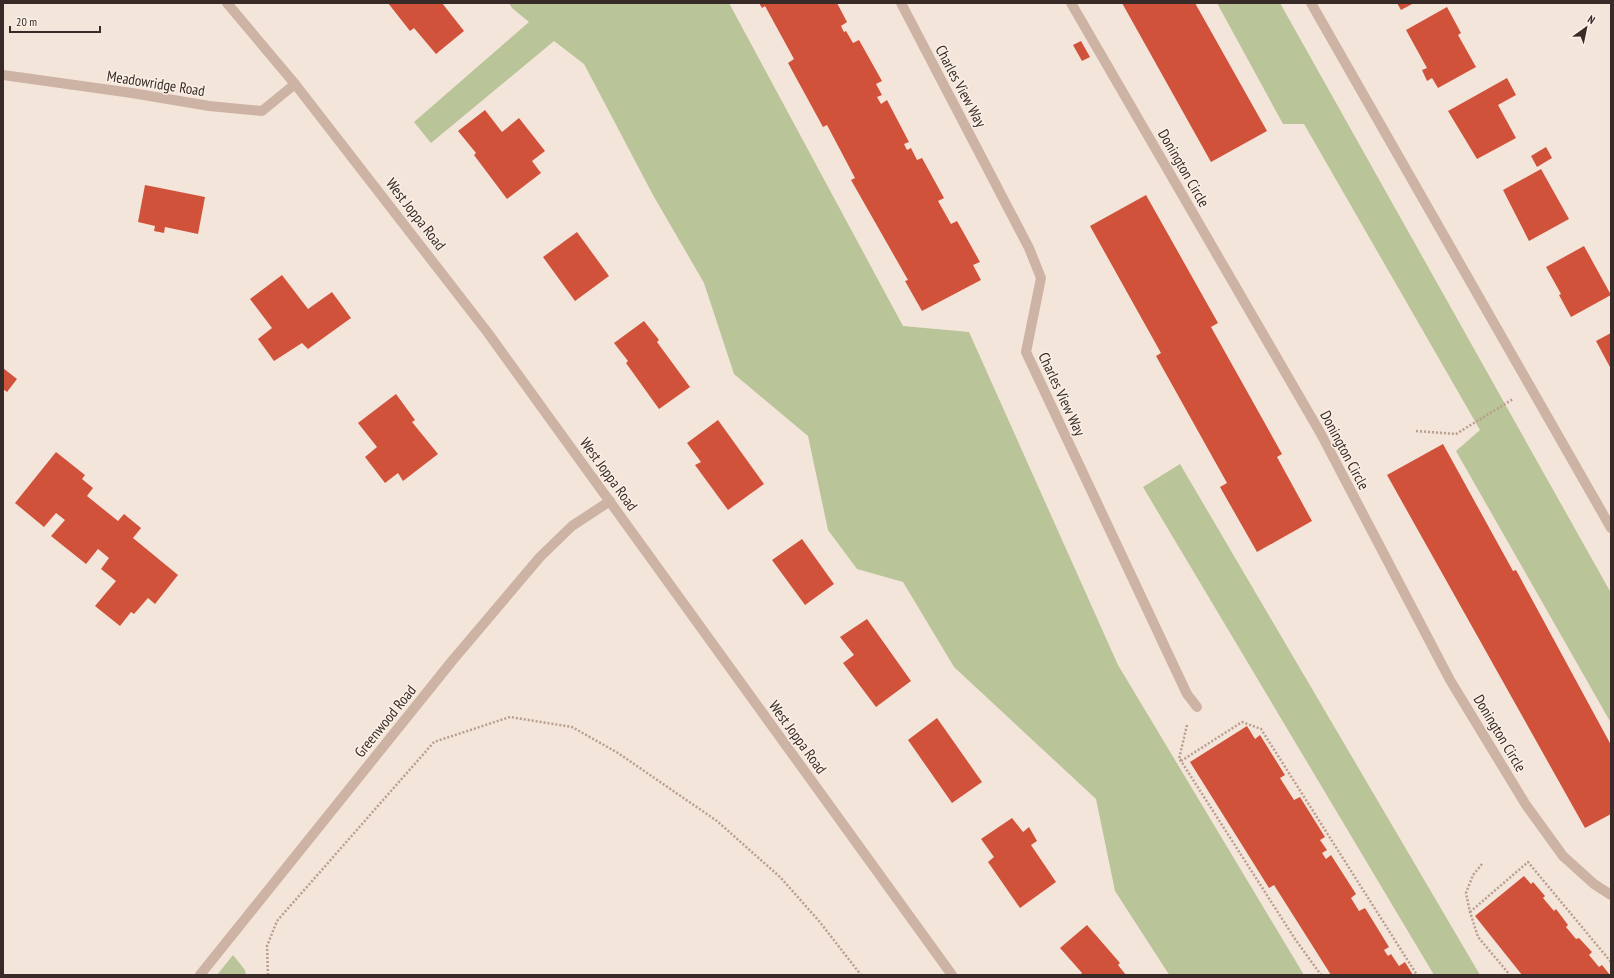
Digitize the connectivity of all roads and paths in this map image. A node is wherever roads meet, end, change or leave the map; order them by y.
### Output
1 (227, 3) edge
2 (901, 3) edge
3 (1071, 3) edge
4 (1311, 3) edge
5 (3, 76) edge
6 (295, 84) junction
7 (1531, 387) junction
8 (1416, 431) dead end
9 (610, 501) junction
10 (1611, 528) edge
11 (1197, 707) joint
12 (1180, 761) junction
13 (1482, 864) dead end
14 (1611, 894) edge
15 (1470, 912) junction
16 (1611, 962) edge
17 (200, 975) edge
18 (268, 975) edge
19 (861, 975) edge
20 (952, 975) edge
21 (1321, 975) edge
22 (1417, 975) edge
23 (1510, 975) edge

1 - 6 street, West Joppa Road
2 - 11 street, Charles View Way
3 - 14 street, Donington Circle
4 - 7 street
5 - 6 street, Meadowridge Road
6 - 9 street, West Joppa Road
7 - 8 path
7 - 10 street
9 - 17 street, Greenwood Road
9 - 20 street, West Joppa Road
11 - 12 path
12 - 21 path
12 - 22 path
13 - 15 path
15 - 16 path
15 - 23 path
18 - 19 path

